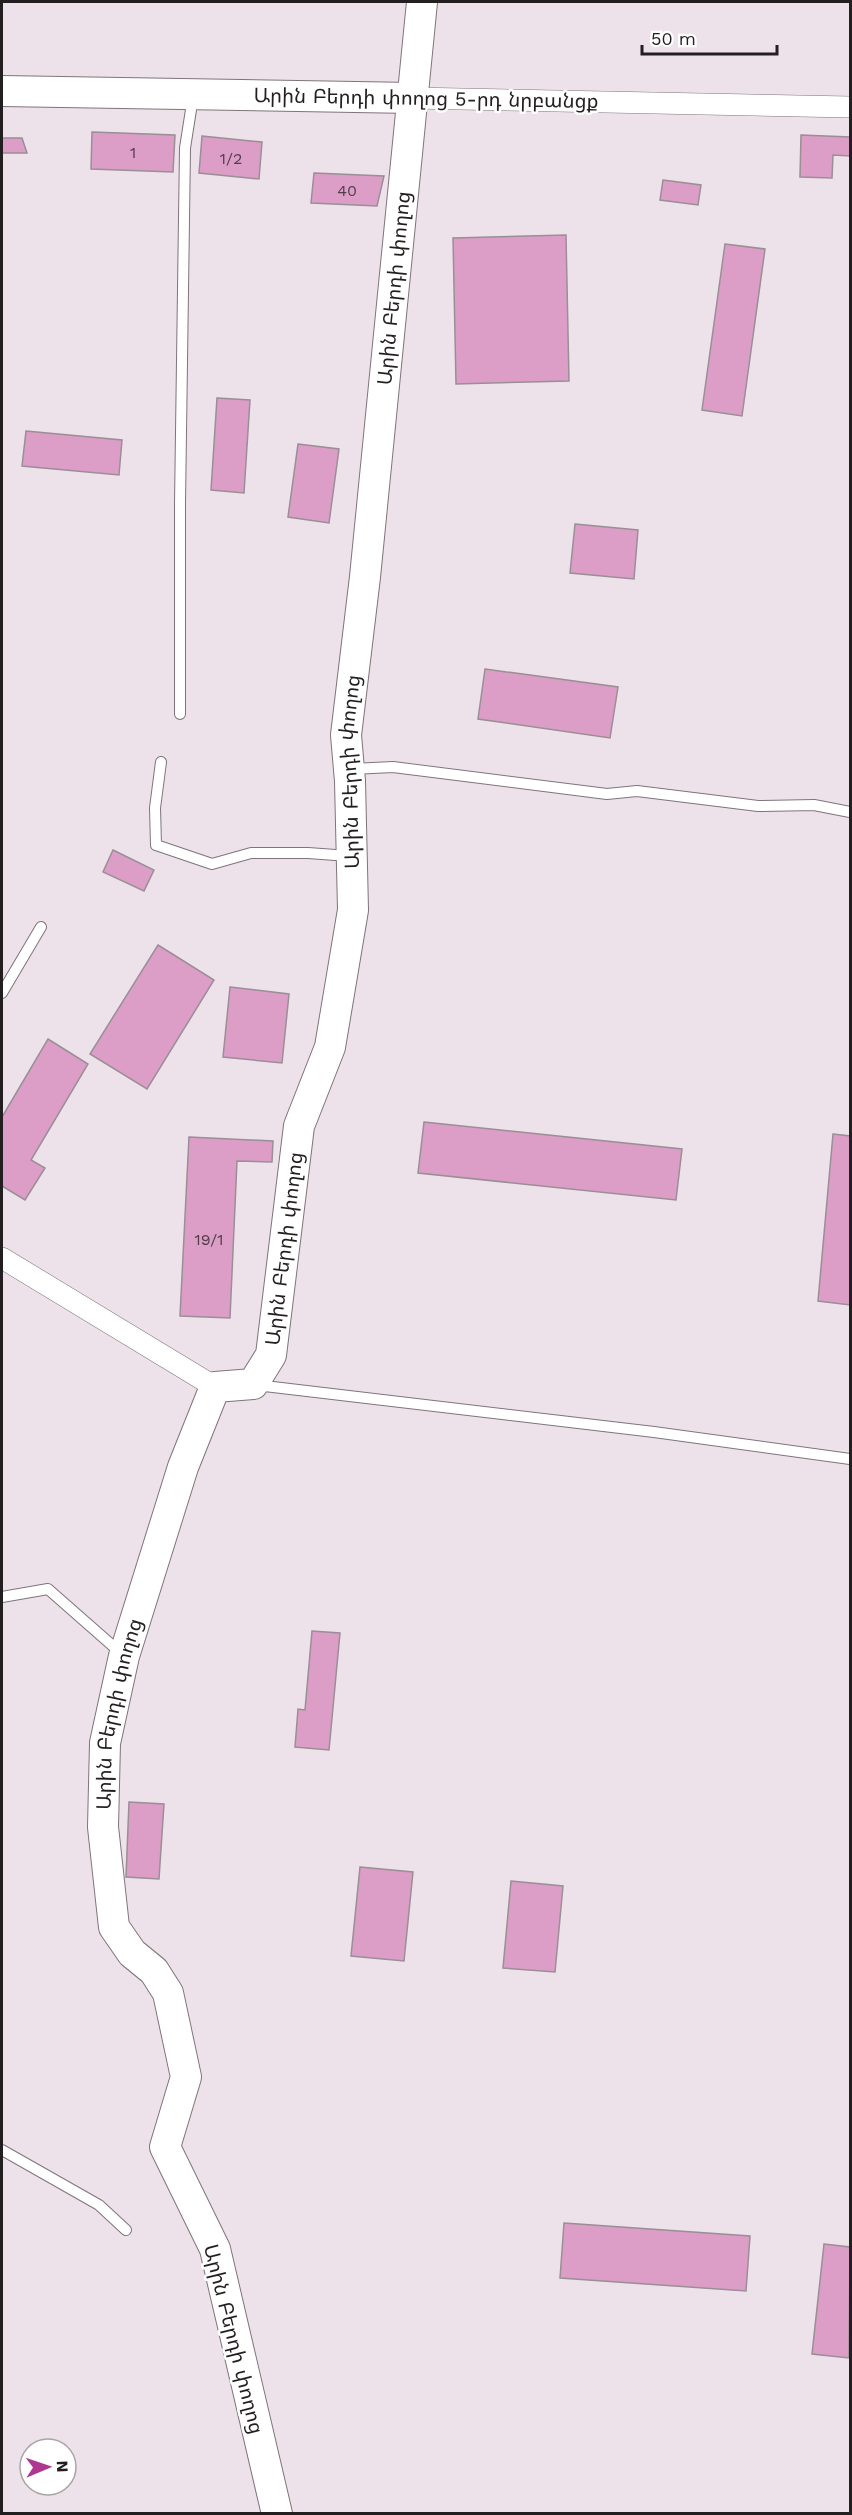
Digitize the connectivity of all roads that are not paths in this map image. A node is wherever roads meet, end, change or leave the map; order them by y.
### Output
1 (422, 2) edge
2 (2, 91) edge
3 (193, 94) junction
4 (413, 98) junction
5 (850, 107) edge
6 (180, 714) dead end
7 (161, 762) dead end
8 (349, 769) junction
9 (850, 812) edge
10 (352, 857) junction
11 (41, 927) dead end
12 (2, 993) edge
13 (2, 1258) edge
14 (253, 1384) junction
15 (215, 1387) junction
16 (850, 1459) edge
17 (2, 1597) edge
18 (124, 1656) junction
19 (2, 2150) edge
20 (126, 2230) dead end
21 (277, 2514) edge

1 - 4 street, Արին Բերդի փողոց
2 - 3 street, Արին Բերդի փողոց 5-րդ նրբանցք
3 - 4 street, Արին Բերդի փողոց 5-րդ նրբանցք
3 - 6 lane
4 - 5 street, Արին Բերդի փողոց 5-րդ նրբանցք
4 - 8 street, Արին Բերդի փողոց
7 - 10 lane
8 - 9 lane
8 - 10 street, Արին Բերդի փողոց
10 - 14 street, Արին Բերդի փողոց
11 - 12 lane
13 - 15 street
14 - 15 street
14 - 16 lane
15 - 18 street, Արին Բերդի փողոց
17 - 18 lane
18 - 21 street, Արին Բերդի փողոց
19 - 20 lane

